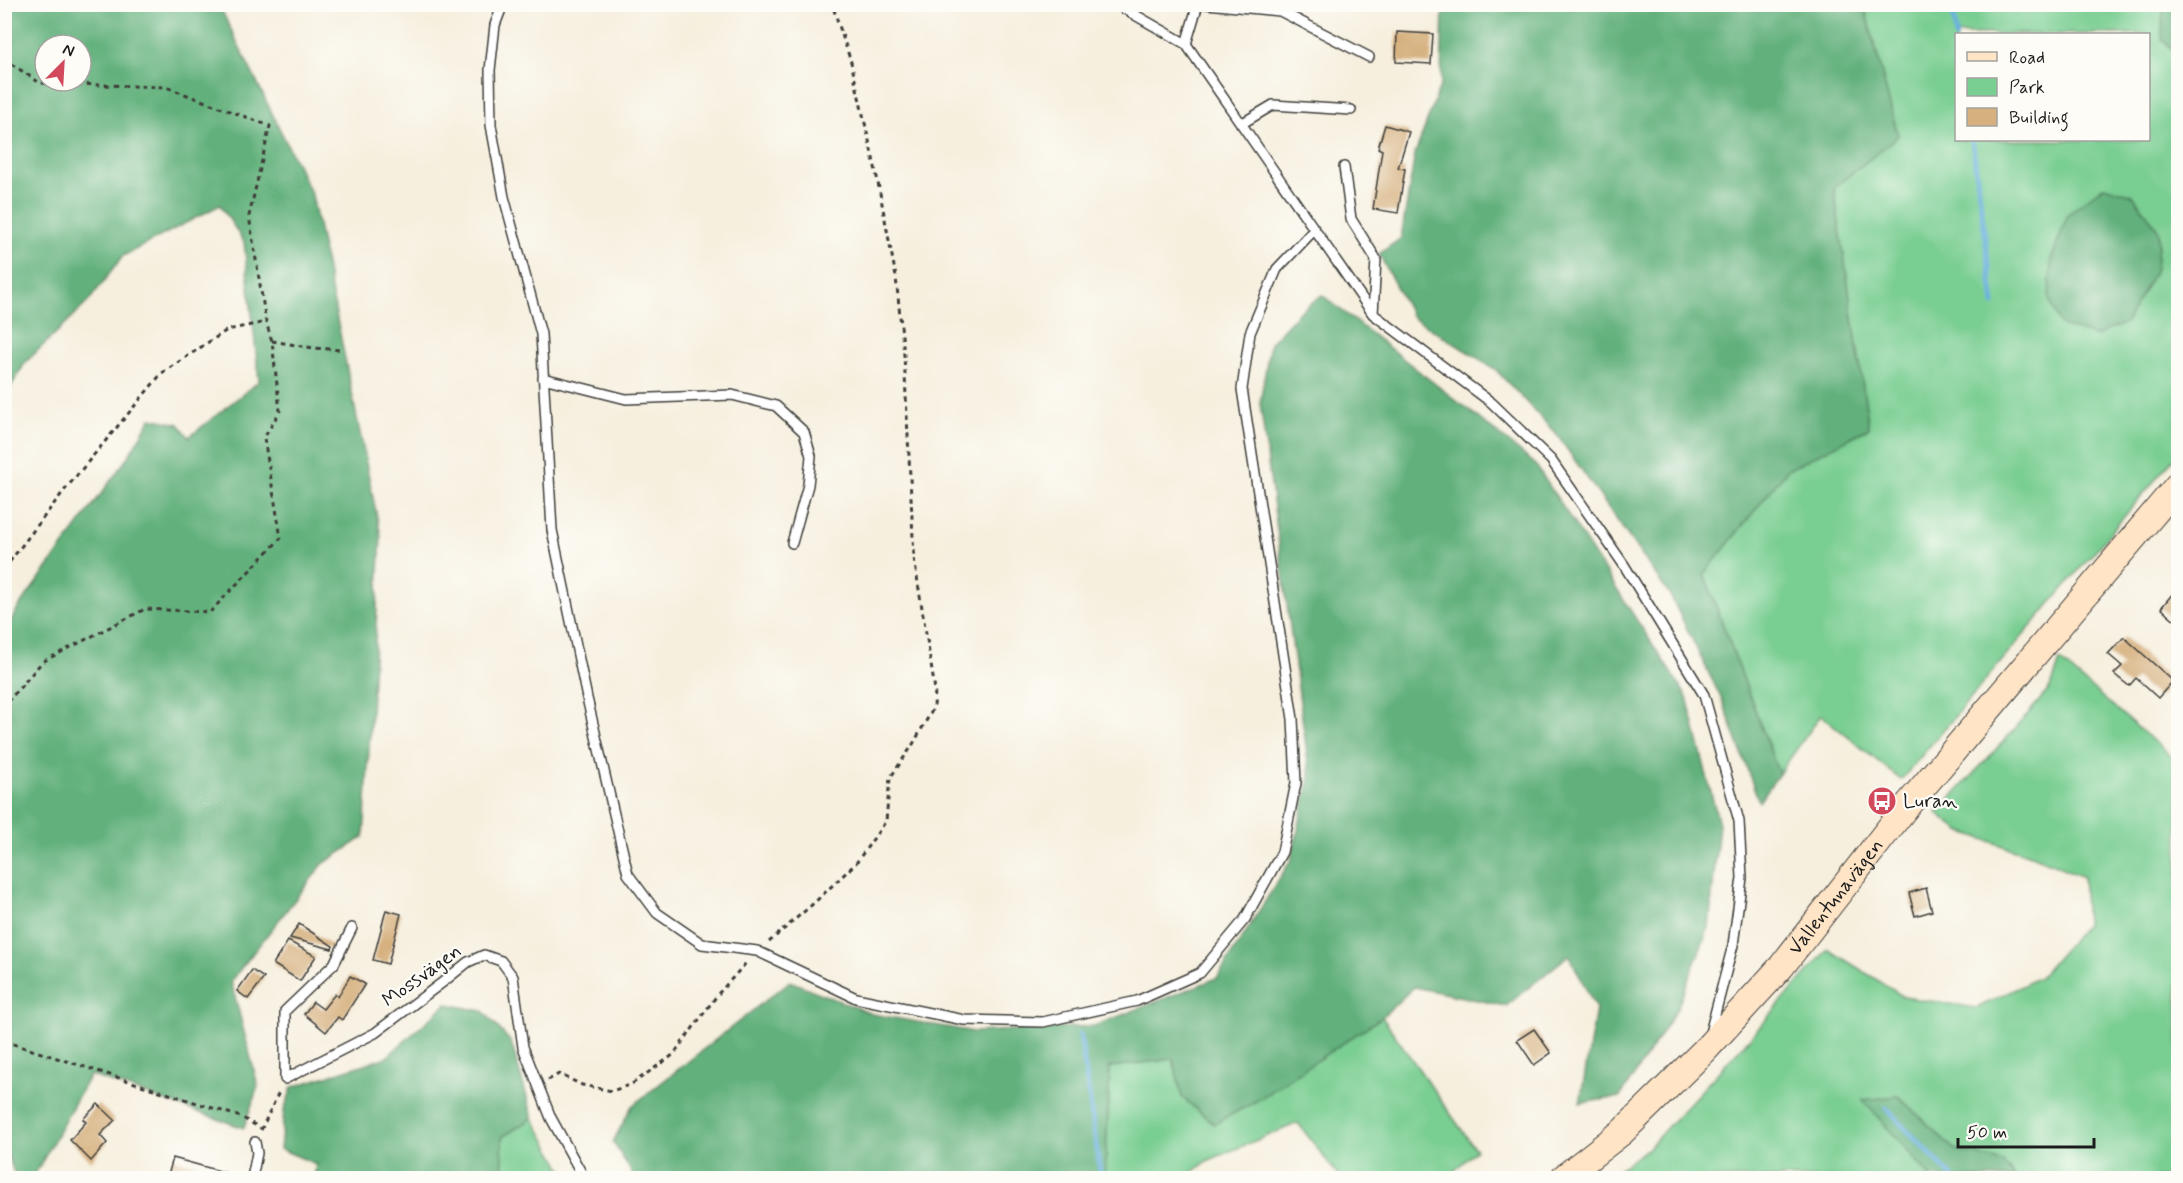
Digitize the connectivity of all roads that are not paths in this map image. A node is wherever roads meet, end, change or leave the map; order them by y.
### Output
1 (503, 4) edge
2 (1116, 4) edge
3 (1198, 4) edge
4 (1207, 4) edge
5 (1186, 44) junction
6 (1369, 57) dead end
7 (1351, 110) dead end
8 (1240, 124) junction
9 (1344, 167) dead end
10 (1313, 231) junction
11 (1373, 314) junction
12 (543, 378) junction
13 (2178, 484) edge
14 (792, 543) dead end
15 (352, 928) dead end
16 (1705, 1050) junction
17 (255, 1142) road end
18 (252, 1179) edge
19 (584, 1179) edge
20 (1563, 1179) edge

1 - 12 lane
2 - 5 lane
3 - 5 lane
4 - 6 lane
5 - 8 lane
7 - 8 lane
8 - 10 lane
9 - 11 lane
10 - 11 lane
10 - 12 lane
11 - 16 lane
12 - 14 lane
13 - 16 main road, Vallentunavägen
15 - 19 lane, Mossvägen
16 - 20 main road, Vallentunavägen
17 - 18 lane

